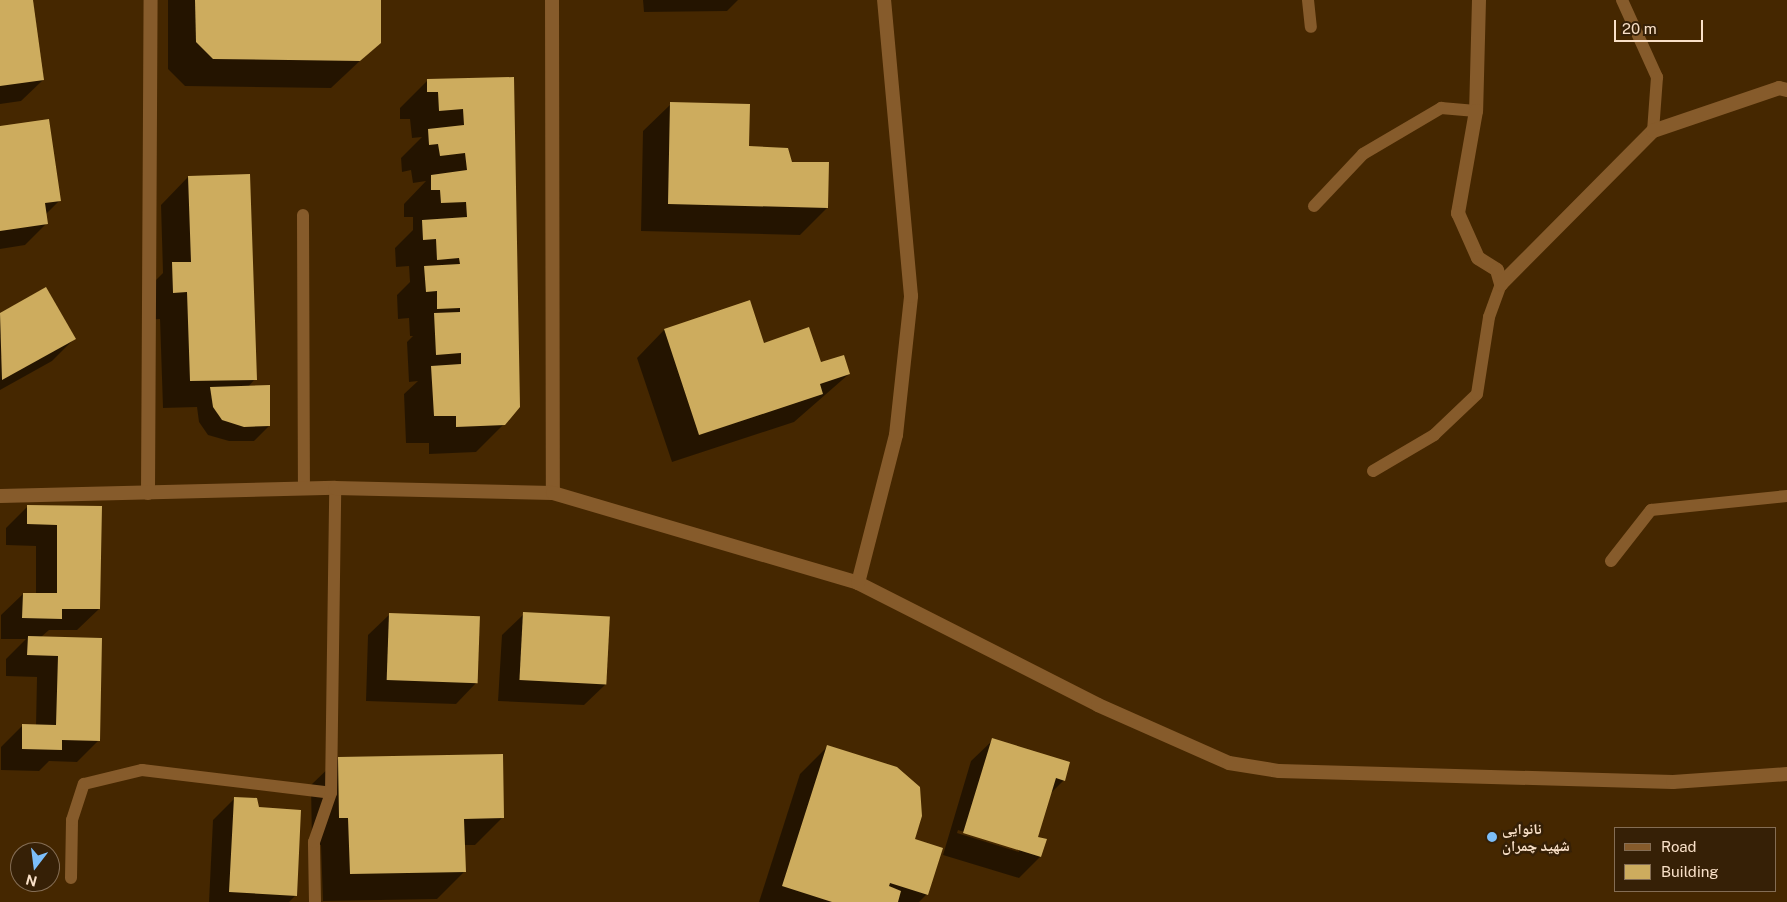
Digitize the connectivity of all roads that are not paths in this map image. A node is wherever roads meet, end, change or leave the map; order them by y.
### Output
1 (151, 0) edge
2 (552, 0) edge
3 (884, 0) edge
4 (1308, 0) edge
5 (1479, 0) edge
6 (1622, 0) edge
7 (1311, 27) dead end
8 (1787, 90) edge
9 (1476, 111) junction
10 (1653, 132) junction
11 (1314, 206) dead end
12 (303, 215) dead end
13 (1501, 284) junction
14 (1373, 471) dead end
15 (335, 488) junction
16 (304, 489) junction
17 (148, 493) junction
18 (553, 493) junction
19 (0, 496) edge
20 (1787, 496) edge
21 (1611, 561) dead end
22 (858, 583) junction
23 (1787, 774) edge
24 (331, 793) junction
25 (71, 878) dead end
26 (315, 902) edge

1 - 17 street
2 - 18 street
3 - 22 street
4 - 7 lane
5 - 9 street
6 - 10 lane
8 - 10 street
9 - 11 lane
9 - 13 street
10 - 13 street
12 - 16 lane
13 - 14 lane
15 - 16 street
15 - 18 street
15 - 24 lane
16 - 17 street
17 - 19 street
18 - 22 street
20 - 21 lane
22 - 23 street
24 - 25 lane
24 - 26 lane

